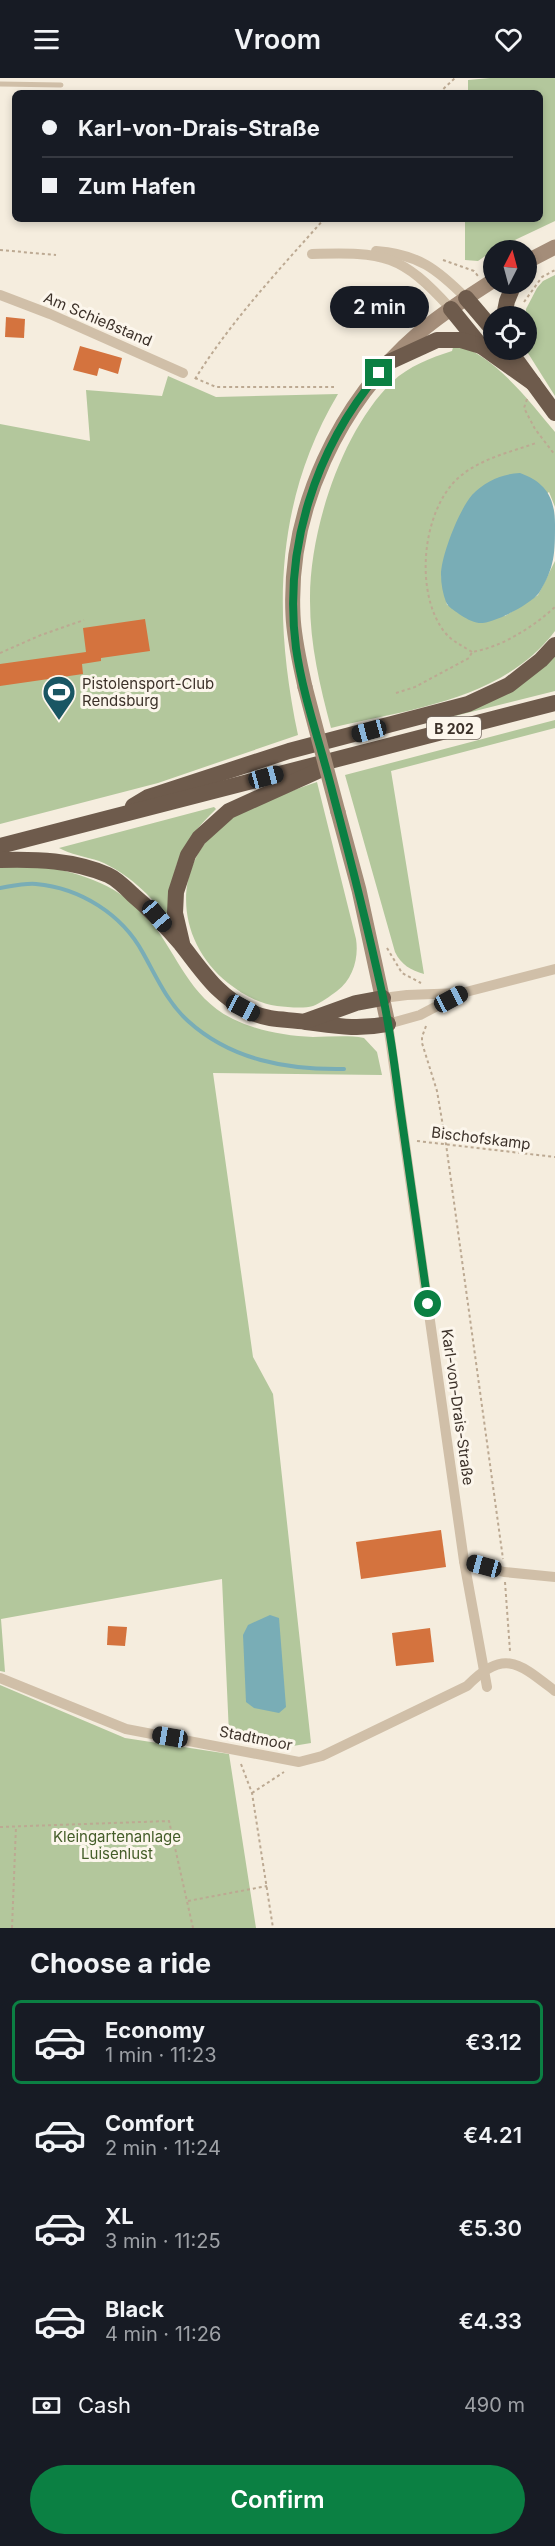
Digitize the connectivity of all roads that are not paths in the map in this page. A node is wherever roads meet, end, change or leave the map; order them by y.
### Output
1 (0, 84) edge
2 (61, 86) dead end
3 (555, 247) edge
4 (353, 253) junction
5 (312, 254) dead end
6 (537, 257) edge
7 (483, 287) edge
8 (0, 295) edge
9 (466, 297) junction
10 (451, 309) junction
11 (483, 318) edge
12 (481, 346) junction
13 (516, 360) edge
14 (389, 362) junction
15 (183, 372) dead end
16 (530, 391) junction
17 (555, 413) edge
18 (555, 645) edge
19 (555, 703) edge
20 (353, 754) junction
21 (113, 818) junction
22 (0, 846) edge
23 (0, 860) edge
24 (183, 947) junction
25 (555, 969) edge
26 (462, 993) junction
27 (383, 998) junction
28 (305, 1022) junction
29 (388, 1024) junction
30 (464, 1561) junction
31 (555, 1577) edge
32 (483, 1669) junction
33 (0, 1678) edge
34 (487, 1687) dead end
35 (555, 1691) edge

1 - 2 lane
3 - 6 main road
4 - 5 street
4 - 9 street
4 - 10 street
7 - 9 main road
8 - 15 street, Am Schießstand
9 - 10 main road
9 - 11 highway
10 - 12 highway
10 - 14 main road
12 - 14 highway
12 - 16 highway
13 - 16 highway
14 - 27 main road, bridge
16 - 17 highway
18 - 21 highway
19 - 20 highway, B 202
20 - 21 highway, B 202
20 - 24 highway
21 - 22 highway, B 202
23 - 24 highway
24 - 28 highway
25 - 26 street
26 - 27 street
26 - 29 street
27 - 28 highway
27 - 29 main road
28 - 29 highway
29 - 30 street, Karl-von-Drais-Straße
30 - 31 street
30 - 32 street, Karl-von-Drais-Straße
32 - 33 street, Stadtmoor
32 - 34 street, Karl-von-Drais-Straße
32 - 35 street, Stadtmoor

